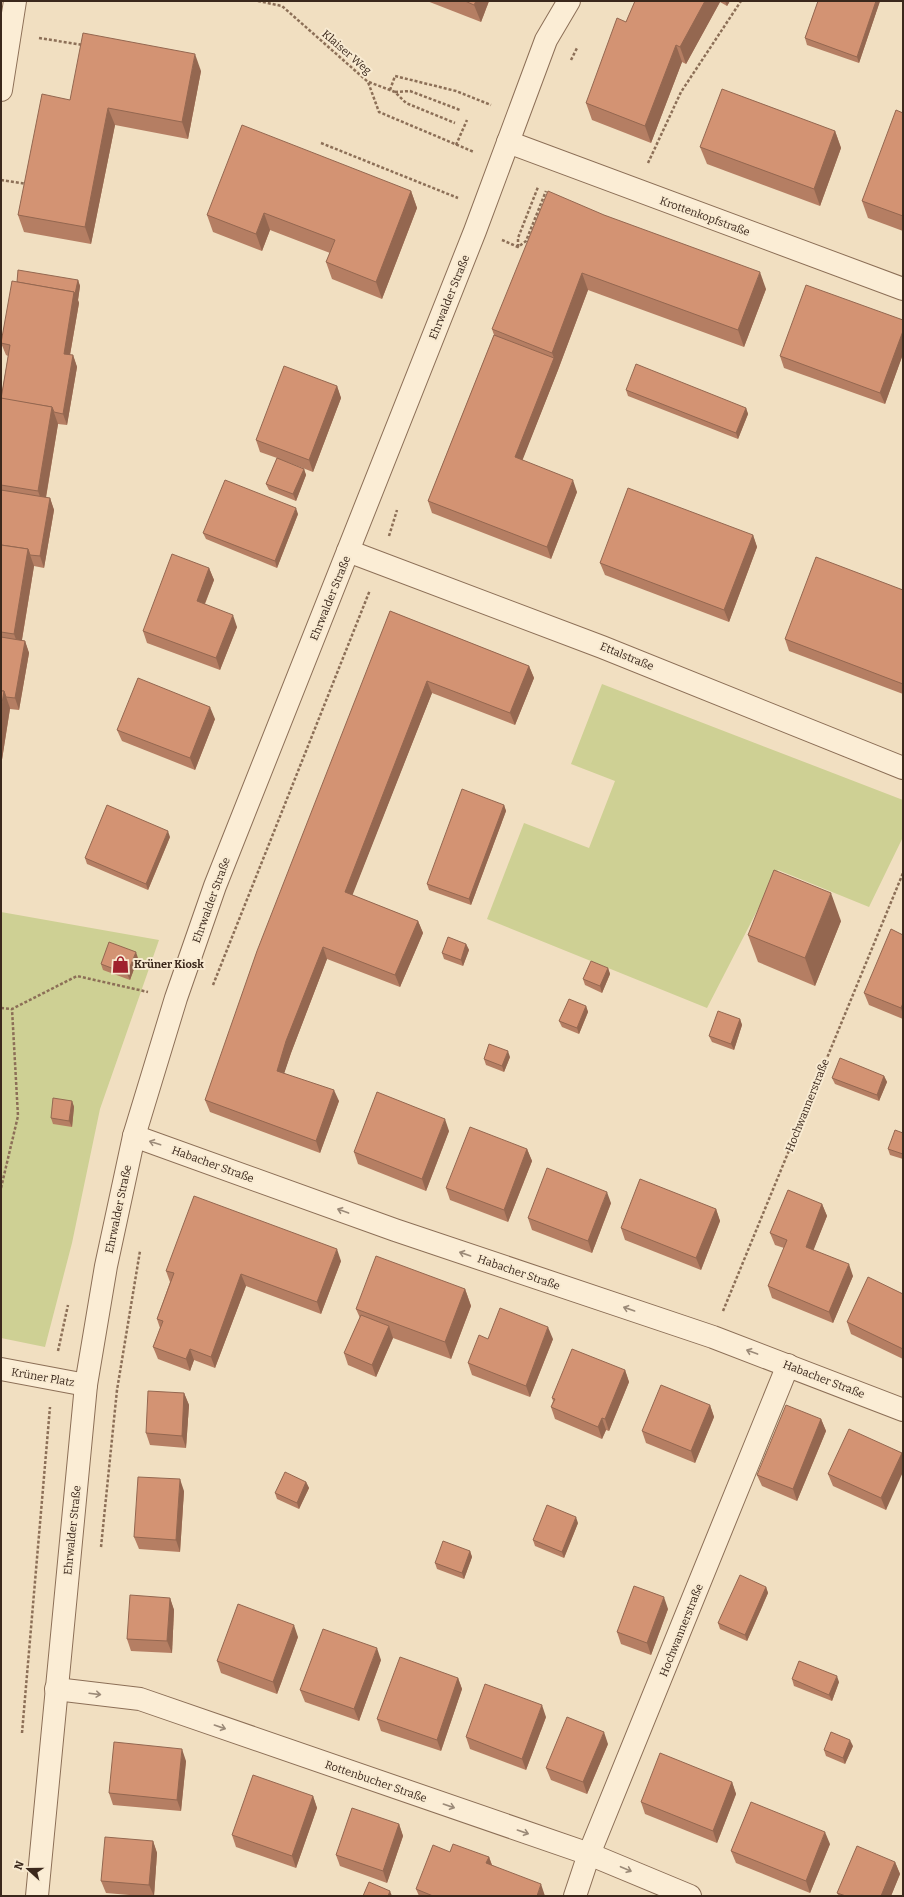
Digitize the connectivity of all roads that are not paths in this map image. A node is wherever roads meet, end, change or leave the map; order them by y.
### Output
1 (15, 1) edge
2 (569, 1) edge
3 (1, 90) edge
4 (504, 152) junction
5 (903, 289) edge
6 (348, 551) junction
7 (903, 768) edge
8 (134, 1136) junction
9 (788, 1365) junction
10 (1, 1369) edge
11 (86, 1385) junction
12 (903, 1410) edge
13 (56, 1689) junction
14 (590, 1854) junction
15 (37, 1896) edge
16 (574, 1896) edge
17 (690, 1896) edge

1 - 3 street
2 - 4 street, Ehrwalder Straße
4 - 5 street, Krottenkopfstraße
4 - 6 street, Ehrwalder Straße
6 - 7 street, Ettalstraße
6 - 8 street, Ehrwalder Straße
9 -> 8 street, Habacher Straße
8 - 11 street, Ehrwalder Straße
9 - 12 street, Habacher Straße
9 - 14 street, Hochwannerstraße
10 - 11 street, Krüner Platz
11 - 13 street, Ehrwalder Straße
13 -> 14 street, Rottenbucher Straße
13 - 15 street, Ehrwalder Straße
14 - 16 street, Hochwannerstraße
14 -> 17 street, Rottenbucher Straße

